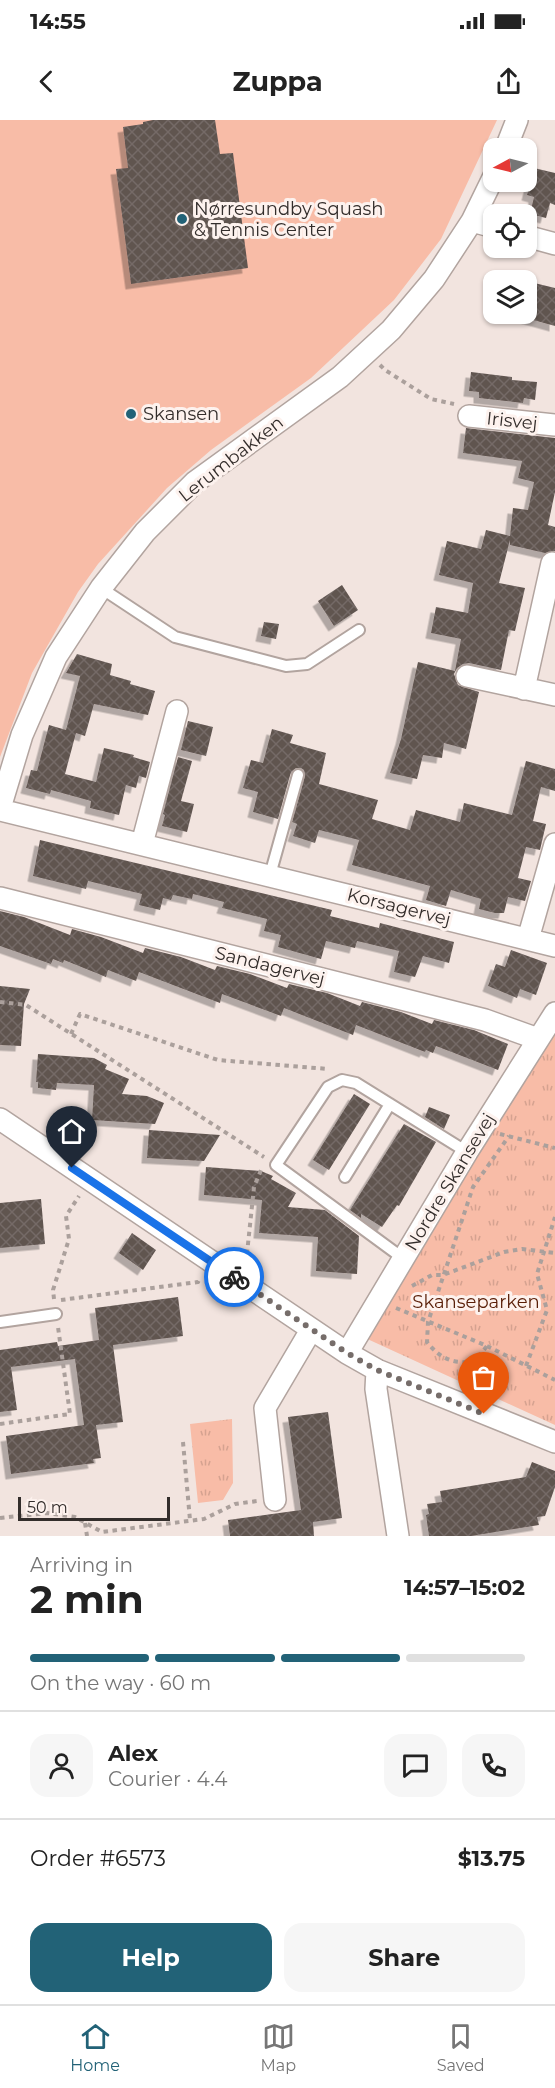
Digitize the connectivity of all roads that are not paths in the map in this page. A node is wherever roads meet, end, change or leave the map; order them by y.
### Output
1 (517, 120) edge
2 (511, 138) edge
3 (486, 192) edge
4 (472, 221) junction
5 (483, 224) edge
6 (537, 239) edge
7 (555, 244) edge
8 (469, 416) road end
9 (555, 425) edge
10 (552, 563) dead end
11 (101, 588) junction
12 (359, 630) dead end
13 (467, 676) dead end
14 (524, 689) junction
15 (555, 695) edge
16 (177, 711) dead end
17 (298, 775) dead end
18 (0, 809) edge
19 (142, 844) junction
20 (555, 844) edge
21 (270, 875) junction
22 (0, 898) edge
23 (528, 939) junction
24 (555, 946) edge
25 (555, 1013) edge
26 (538, 1039) junction
27 (390, 1104) junction
28 (0, 1119) edge
29 (467, 1152) junction
30 (345, 1177) dead end
31 (404, 1259) junction
32 (56, 1314) dead end
33 (0, 1322) edge
34 (311, 1330) junction
35 (347, 1353) junction
36 (377, 1370) junction
37 (555, 1442) edge
38 (275, 1500) road end
39 (398, 1536) edge

1 - 2 street
3 - 4 street, Lerumbakken
4 - 5 street
4 - 11 street, Lerumbakken
6 - 7 street
8 - 9 street, Irisvej
10 - 14 street
11 - 12 lane
11 - 18 street, Lerumbakken
13 - 14 street
14 - 15 street
16 - 19 street
17 - 21 lane
18 - 19 street, Korsagervej
19 - 21 street, Korsagervej
20 - 23 street
21 - 23 street, Korsagervej
22 - 26 street, Sandagervej
23 - 24 street, Korsagervej
25 - 26 street, Nordre Skansevej
26 - 29 street, Nordre Skansevej
27 - 29 lane
27 - 30 lane
27 - 31 lane
28 - 34 street
29 - 31 street, Nordre Skansevej
31 - 35 street, Nordre Skansevej
32 - 33 lane
34 - 35 street
34 - 38 street
35 - 36 street
36 - 37 street
36 - 39 street

